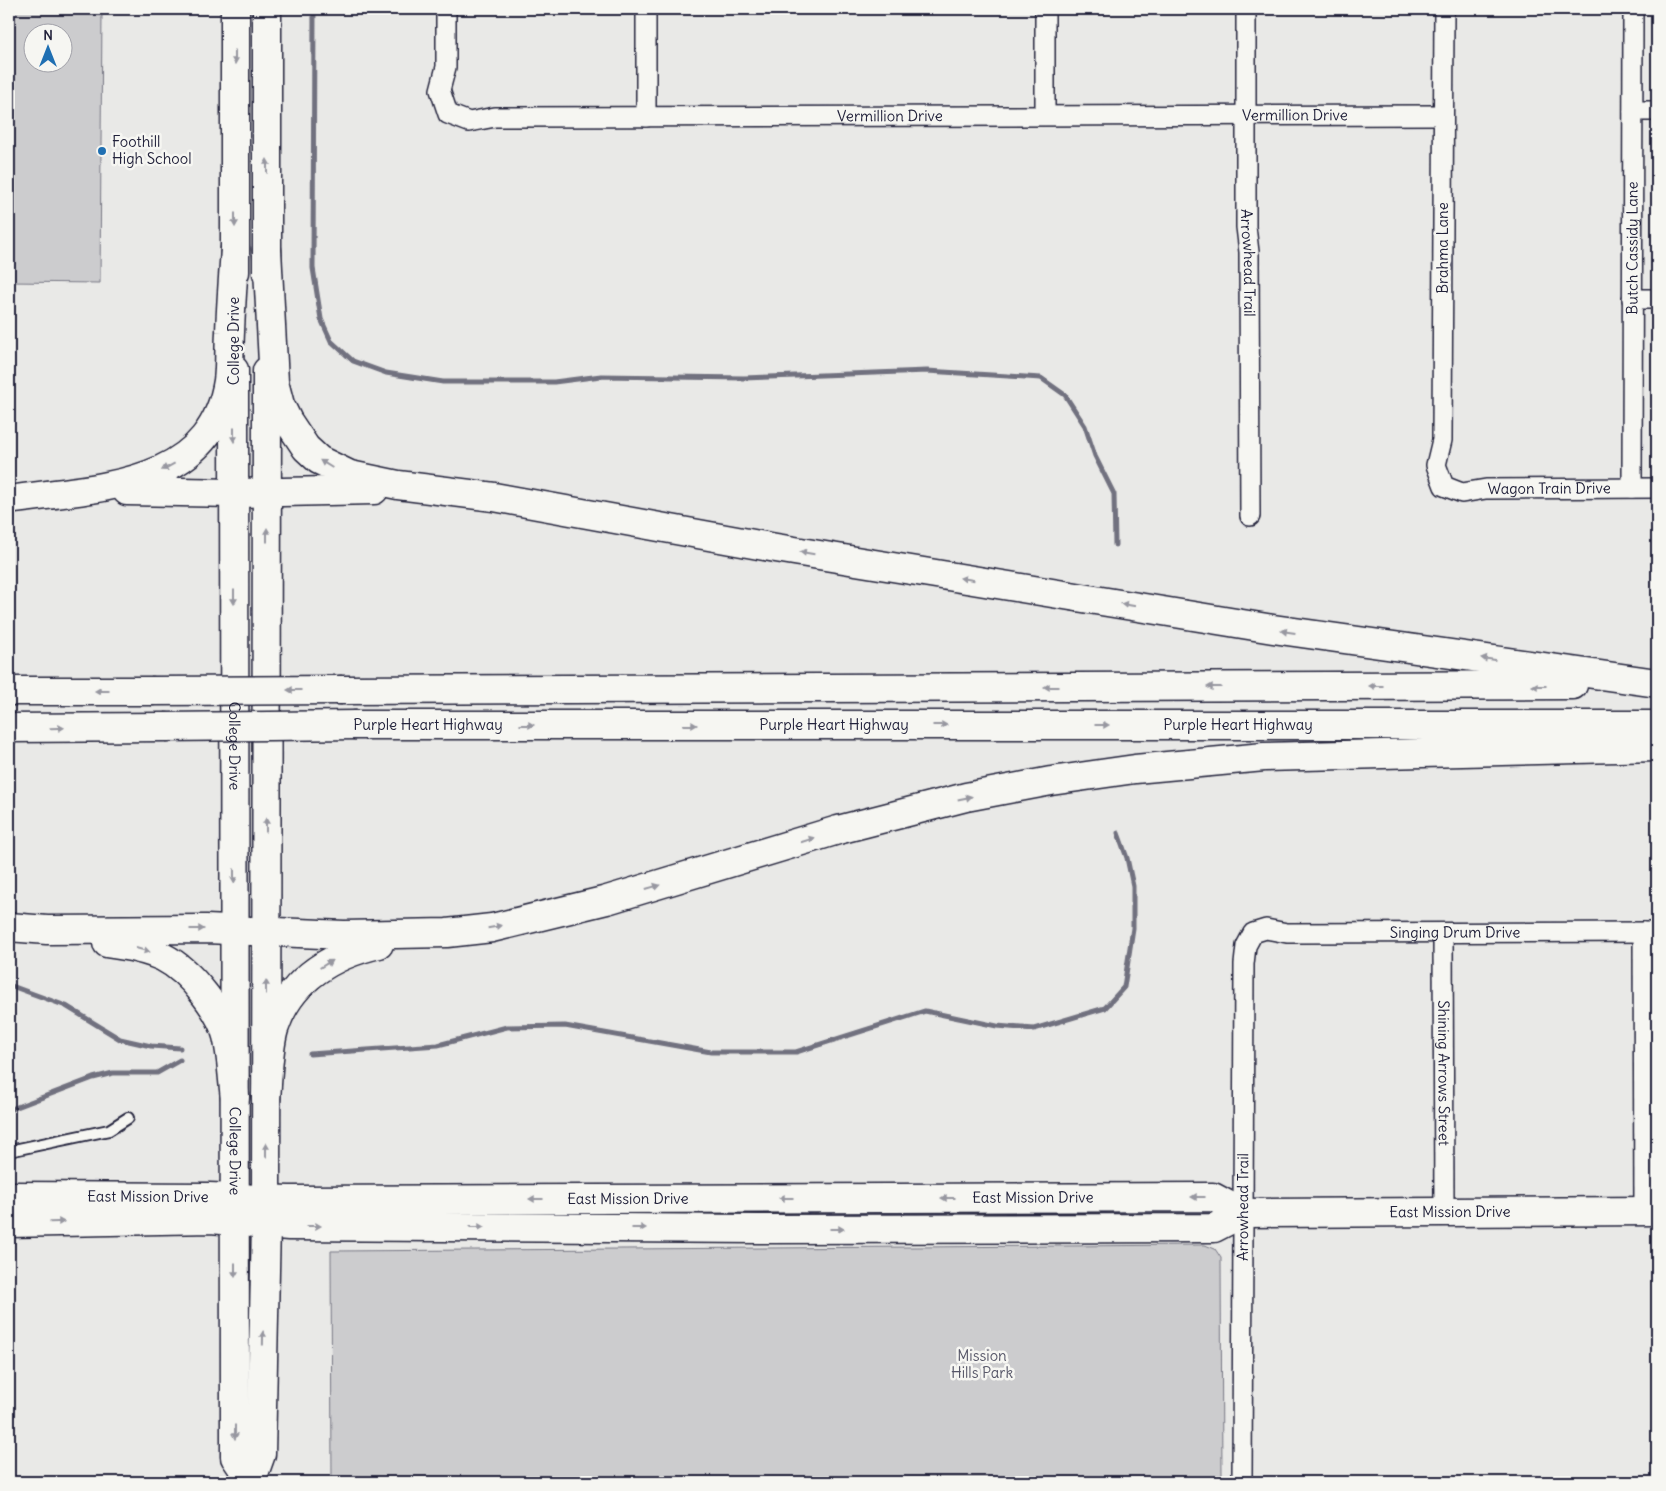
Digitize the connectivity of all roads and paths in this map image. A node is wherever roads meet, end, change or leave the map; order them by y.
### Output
1 (235, 9) edge
2 (267, 9) edge
3 (446, 9) edge
4 (646, 9) edge
5 (1045, 9) edge
6 (1246, 9) edge
7 (1444, 9) edge
8 (1632, 9) edge
9 (1657, 110) edge
10 (1633, 111) junction
11 (1044, 114) junction
12 (1246, 115) junction
13 (1443, 115) junction
14 (646, 117) junction
15 (235, 249) junction
16 (267, 250) junction
17 (1632, 299) junction
18 (1657, 299) edge
19 (1444, 486) joint
20 (1632, 488) junction
21 (1657, 488) edge
22 (440, 490) junction
23 (267, 492) junction
24 (55, 493) junction
25 (234, 493) junction
26 (9, 500) edge
27 (1250, 516) dead end
28 (1657, 684) edge
29 (9, 691) edge
30 (1657, 726) edge
31 (9, 728) edge
32 (1657, 747) edge
33 (9, 928) edge
34 (233, 930) junction
35 (266, 931) junction
36 (1650, 932) edge
37 (447, 933) junction
38 (1253, 933) joint
39 (1443, 933) junction
40 (234, 1097) junction
41 (266, 1098) junction
42 (128, 1118) dead end
43 (9, 1151) edge
44 (9, 1196) edge
45 (235, 1209) junction
46 (1651, 1211) edge
47 (266, 1212) junction
48 (1444, 1212) junction
49 (1243, 1213) junction
50 (9, 1223) edge
51 (250, 1481) edge
52 (1242, 1482) edge

1 -> 15 main road, College Drive
16 -> 2 main road, College Drive
3 - 14 street, Vermillion Drive
4 - 14 street
5 - 11 street
6 - 12 street, Arrowhead Trail
7 - 13 street, Brahma Lane
8 - 10 street, Butch Cassidy Lane
9 - 10 street
10 - 17 street, Butch Cassidy Lane
11 - 12 street, Vermillion Drive
11 - 14 street, Vermillion Drive
12 - 13 street, Vermillion Drive
12 - 27 street, Arrowhead Trail
13 - 19 street, Brahma Lane
15 -> 24 main road
15 -> 25 main road, College Drive
22 -> 16 main road
16 - 23 main road, College Drive
17 - 18 street
17 - 20 street, Butch Cassidy Lane
19 - 20 street, Wagon Train Drive
20 - 21 street, Wagon Train Drive
22 - 23 main road
28 -> 22 main road
23 - 25 main road
35 -> 23 main road, College Drive
24 - 25 main road
24 - 26 main road
25 -> 34 main road, College Drive
28 -> 29 main road, bridge
31 -> 30 main road, Purple Heart Highway, bridge
37 -> 32 main road
33 -> 34 main road
33 -> 40 main road
34 - 35 main road
34 - 40 main road, College Drive
35 - 37 main road
41 -> 35 main road, College Drive
36 - 39 street, Singing Drum Drive
36 - 46 street
41 -> 37 main road
38 - 39 street, Singing Drum Drive
38 - 49 street, Arrowhead Trail
39 - 48 street, Shining Arrows Street
40 - 45 main road, College Drive
47 -> 41 main road, College Drive
42 - 43 lane
44 - 45 main road, East Mission Drive
45 - 47 main road, East Mission Drive
50 -> 45 main road, East Mission Drive
45 -> 51 main road, College Drive
46 - 48 main road, East Mission Drive
47 - 49 main road, East Mission Drive
51 -> 47 main road, College Drive
48 - 49 main road, East Mission Drive
49 - 52 street, Arrowhead Trail

